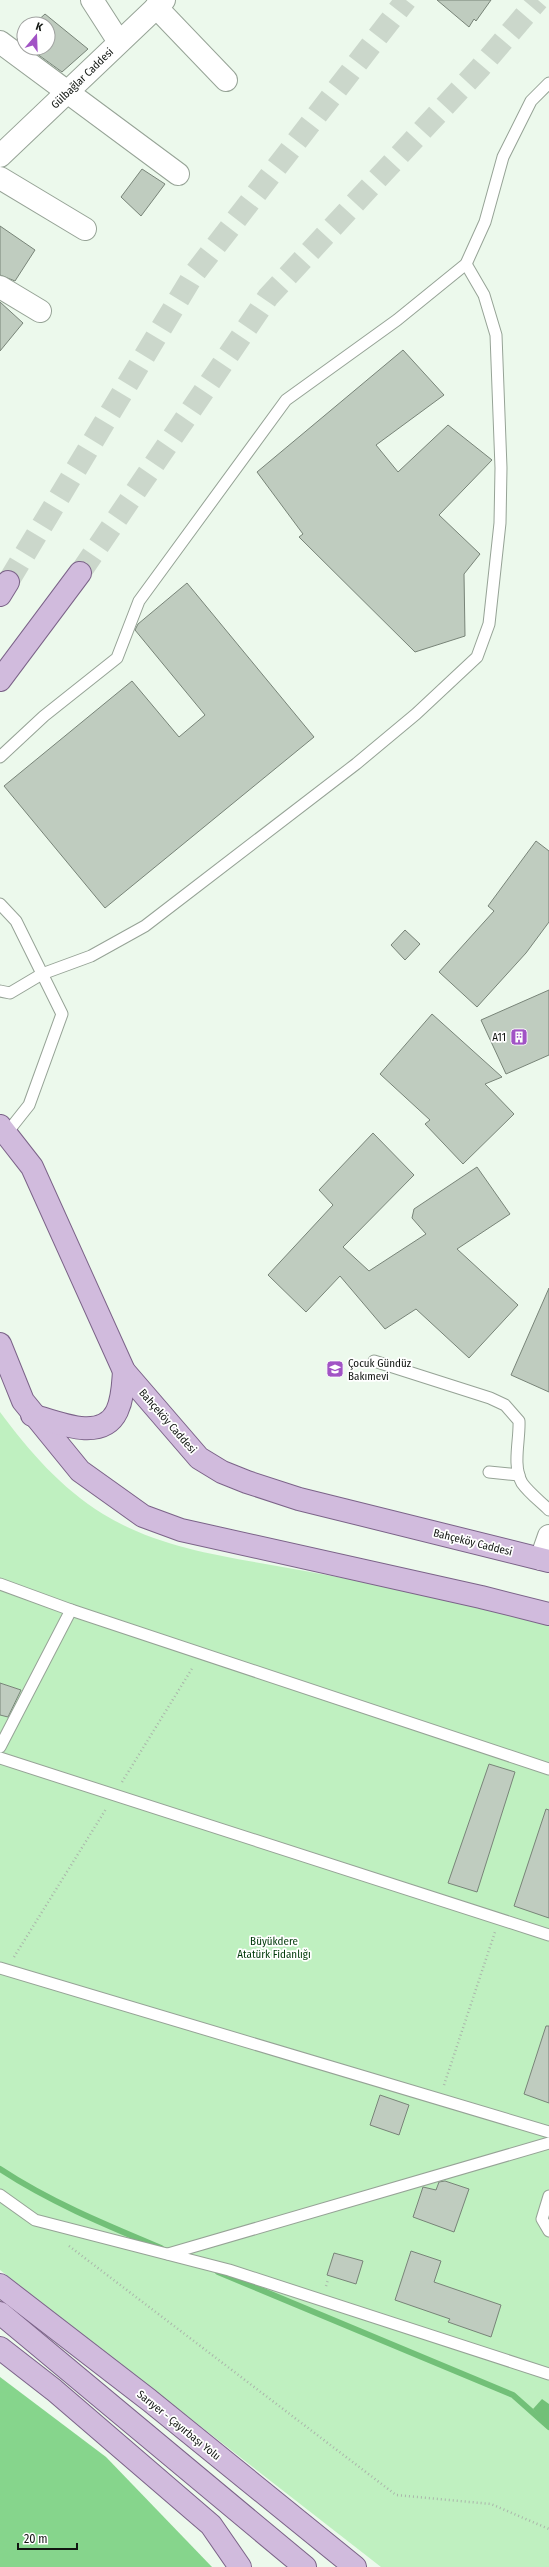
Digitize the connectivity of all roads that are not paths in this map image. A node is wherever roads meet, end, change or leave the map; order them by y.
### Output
1 (92, 0) edge
2 (160, 4) edge
3 (0, 42) edge
4 (119, 42) junction
5 (226, 80) dead end
6 (549, 83) edge
7 (66, 93) junction
8 (0, 156) edge
9 (178, 174) dead end
10 (0, 178) edge
11 (85, 229) dead end
12 (466, 264) junction
13 (0, 287) edge
14 (40, 311) dead end
15 (80, 573) tunnel mouth
16 (0, 680) edge
17 (0, 758) edge
18 (0, 904) edge
19 (42, 974) junction
20 (0, 991) edge
21 (3, 1130) edge
22 (0, 1344) edge
23 (374, 1361) dead end
24 (124, 1371) junction
25 (32, 1415) junction
26 (489, 1472) dead end
27 (519, 1475) junction
28 (549, 1510) edge
29 (549, 1536) edge
30 (545, 1560) edge
31 (0, 1584) edge
32 (71, 1610) junction
33 (549, 1614) edge
34 (0, 1747) edge
35 (0, 1758) edge
36 (549, 1769) edge
37 (549, 1935) edge
38 (3, 1969) edge
39 (549, 2132) edge
40 (549, 2142) edge
41 (0, 2196) edge
42 (549, 2196) edge
43 (549, 2231) edge
44 (168, 2255) junction
45 (0, 2286) edge
46 (0, 2313) edge
47 (0, 2348) edge
48 (549, 2374) edge
49 (240, 2567) edge
50 (305, 2567) edge
51 (355, 2567) edge

1 - 4 street
2 - 4 street, Gülbağlar Caddesi
2 - 5 street
3 - 7 street
4 - 7 street, Gülbağlar Caddesi
6 - 12 lane
7 - 8 street, Gülbağlar Caddesi
7 - 9 street
10 - 11 street
12 - 17 lane
12 - 19 lane
13 - 14 street
15 - 16 main road
18 - 19 lane
19 - 20 lane
19 - 21 lane
21 - 24 main road, Bahçeköy Caddesi
22 - 25 main road
23 - 27 lane
24 - 25 main road
24 - 30 main road, Bahçeköy Caddesi
25 - 33 main road
26 - 27 lane
27 - 28 lane
29 - 30 street
31 - 32 lane
32 - 34 lane
32 - 36 lane
35 - 37 lane
38 - 39 lane
40 - 44 lane
41 - 44 lane
42 - 43 lane
44 - 48 lane
45 - 51 main road, Sarıyer - Çayırbaşı Yolu
46 - 50 main road
47 - 49 main road

